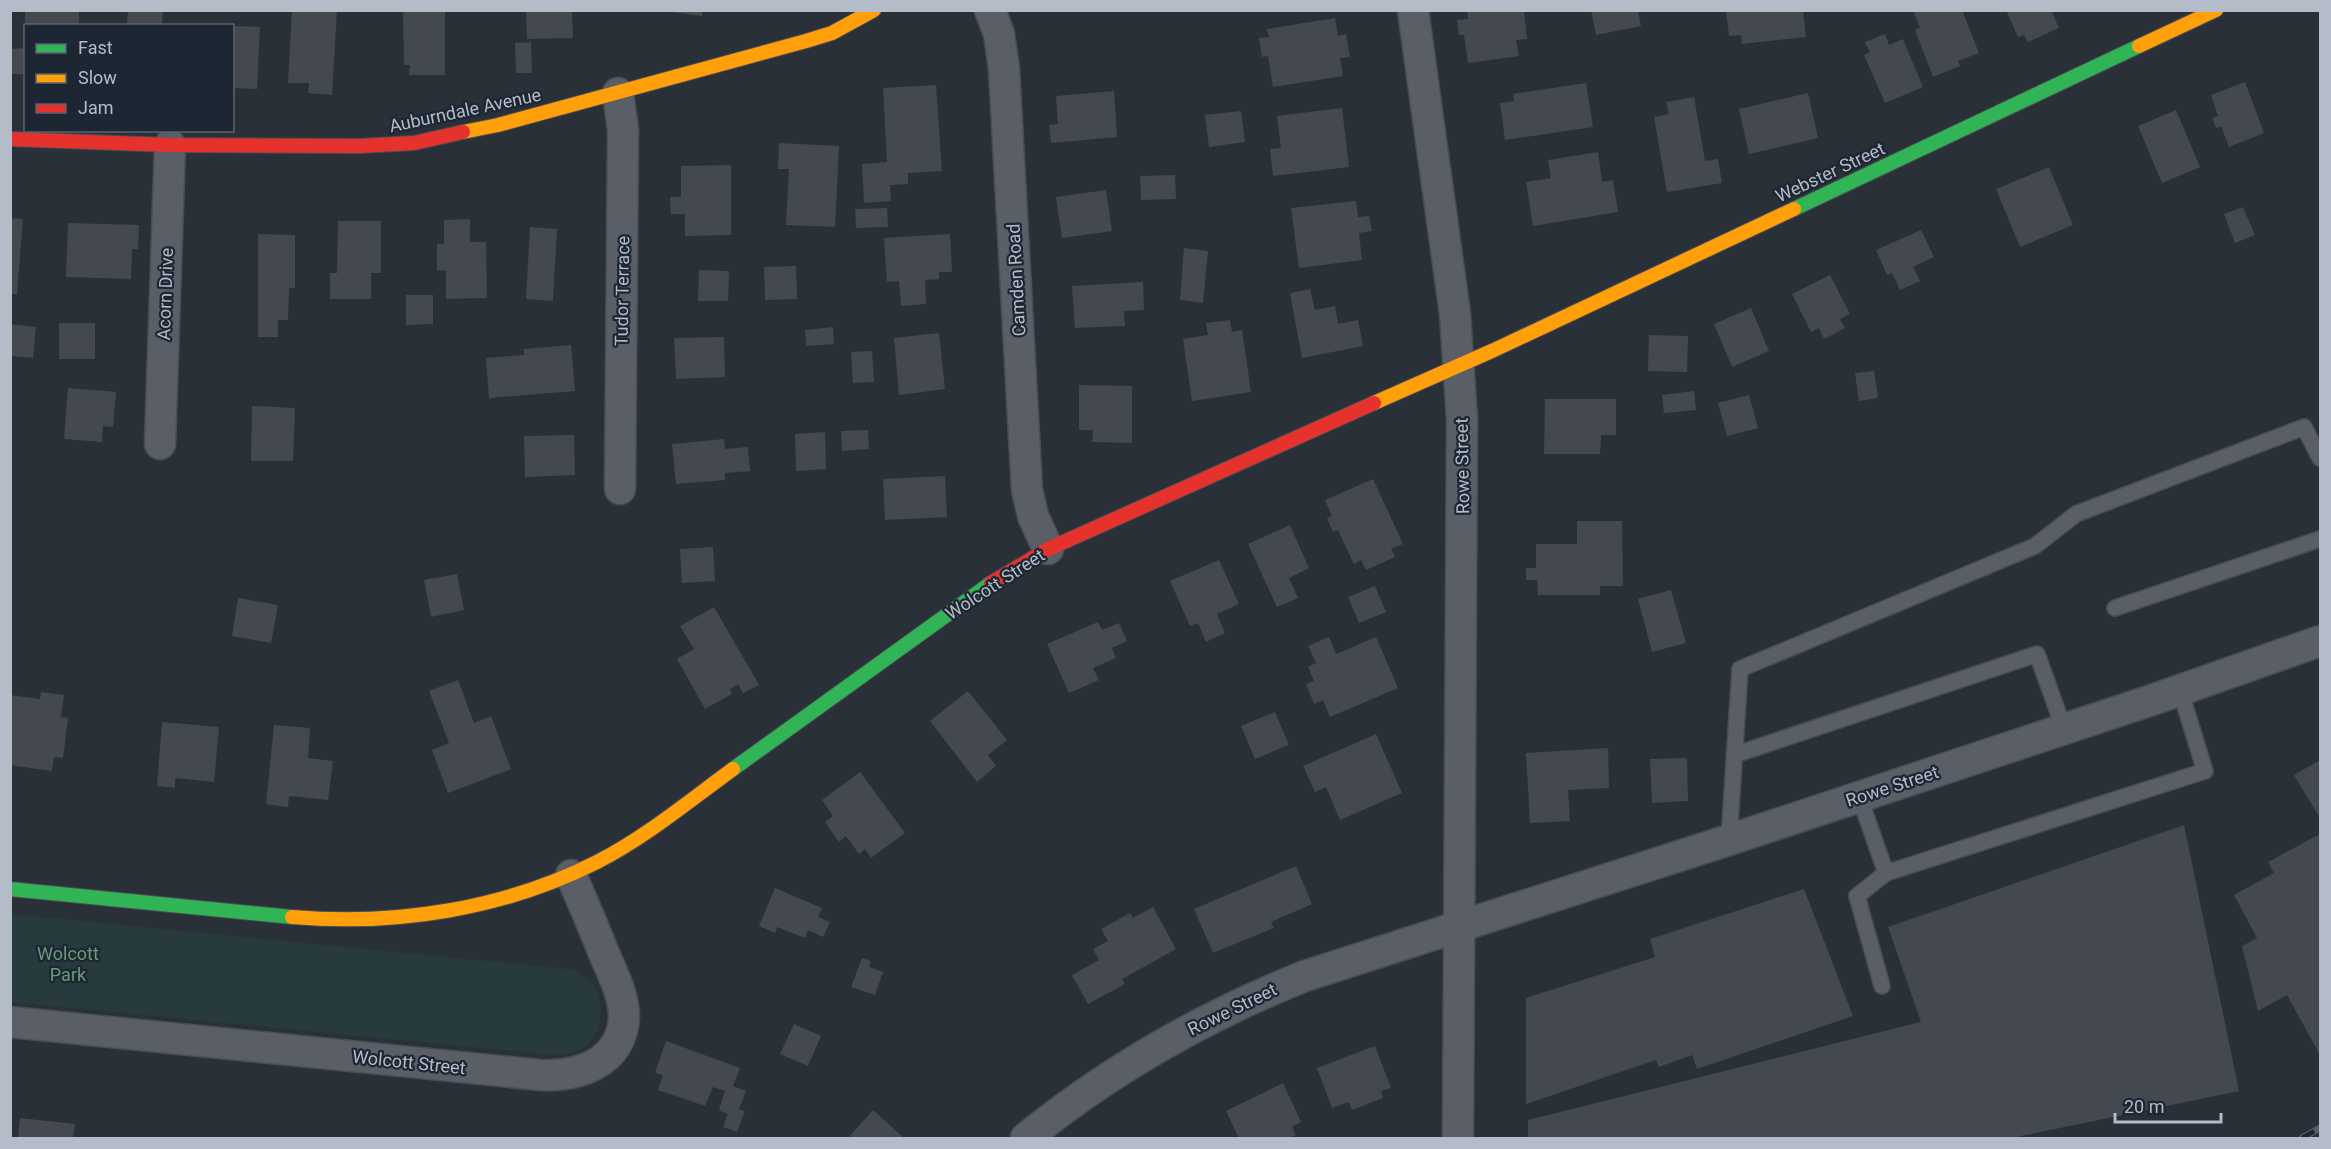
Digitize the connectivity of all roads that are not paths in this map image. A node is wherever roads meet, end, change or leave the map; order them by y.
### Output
1 (874, 10) edge
2 (990, 10) edge
3 (1413, 10) edge
4 (2216, 10) edge
5 (618, 93) junction
6 (10, 139) edge
7 (170, 145) junction
8 (1459, 366) junction
9 (160, 444) dead end
10 (2320, 458) edge
11 (620, 489) dead end
12 (2320, 539) edge
13 (1048, 549) junction
14 (2115, 608) dead end
15 (2320, 641) edge
16 (2180, 690) junction
17 (2064, 729) junction
18 (1734, 756) junction
19 (1859, 796) junction
20 (1729, 840) junction
21 (1886, 873) junction
22 (571, 875) junction
23 (10, 889) edge
24 (1461, 925) junction
25 (1882, 986) dead end
26 (10, 1022) edge
27 (1026, 1138) edge
28 (1458, 1138) edge

1 - 5 street, Auburndale Avenue
2 - 13 street, Camden Road
3 - 8 street, Rowe Street
4 - 8 street, Webster Street
5 - 7 street, Auburndale Avenue
5 - 11 street, Tudor Terrace
6 - 7 street, Auburndale Avenue
7 - 9 street, Acorn Drive
8 - 13 street, Wolcott Street
8 - 24 street, Rowe Street
10 - 18 lane
12 - 14 lane
13 - 22 street, Wolcott Street
15 - 16 street, Rowe Street
16 - 17 street, Rowe Street
16 - 21 lane
17 - 18 lane
17 - 19 street, Rowe Street
18 - 20 lane
19 - 20 street, Rowe Street
19 - 21 lane
20 - 24 street, Rowe Street
21 - 25 lane
22 - 23 street, Wolcott Street
22 - 26 street, Wolcott Street
24 - 27 street, Rowe Street
24 - 28 street, Rowe Street

